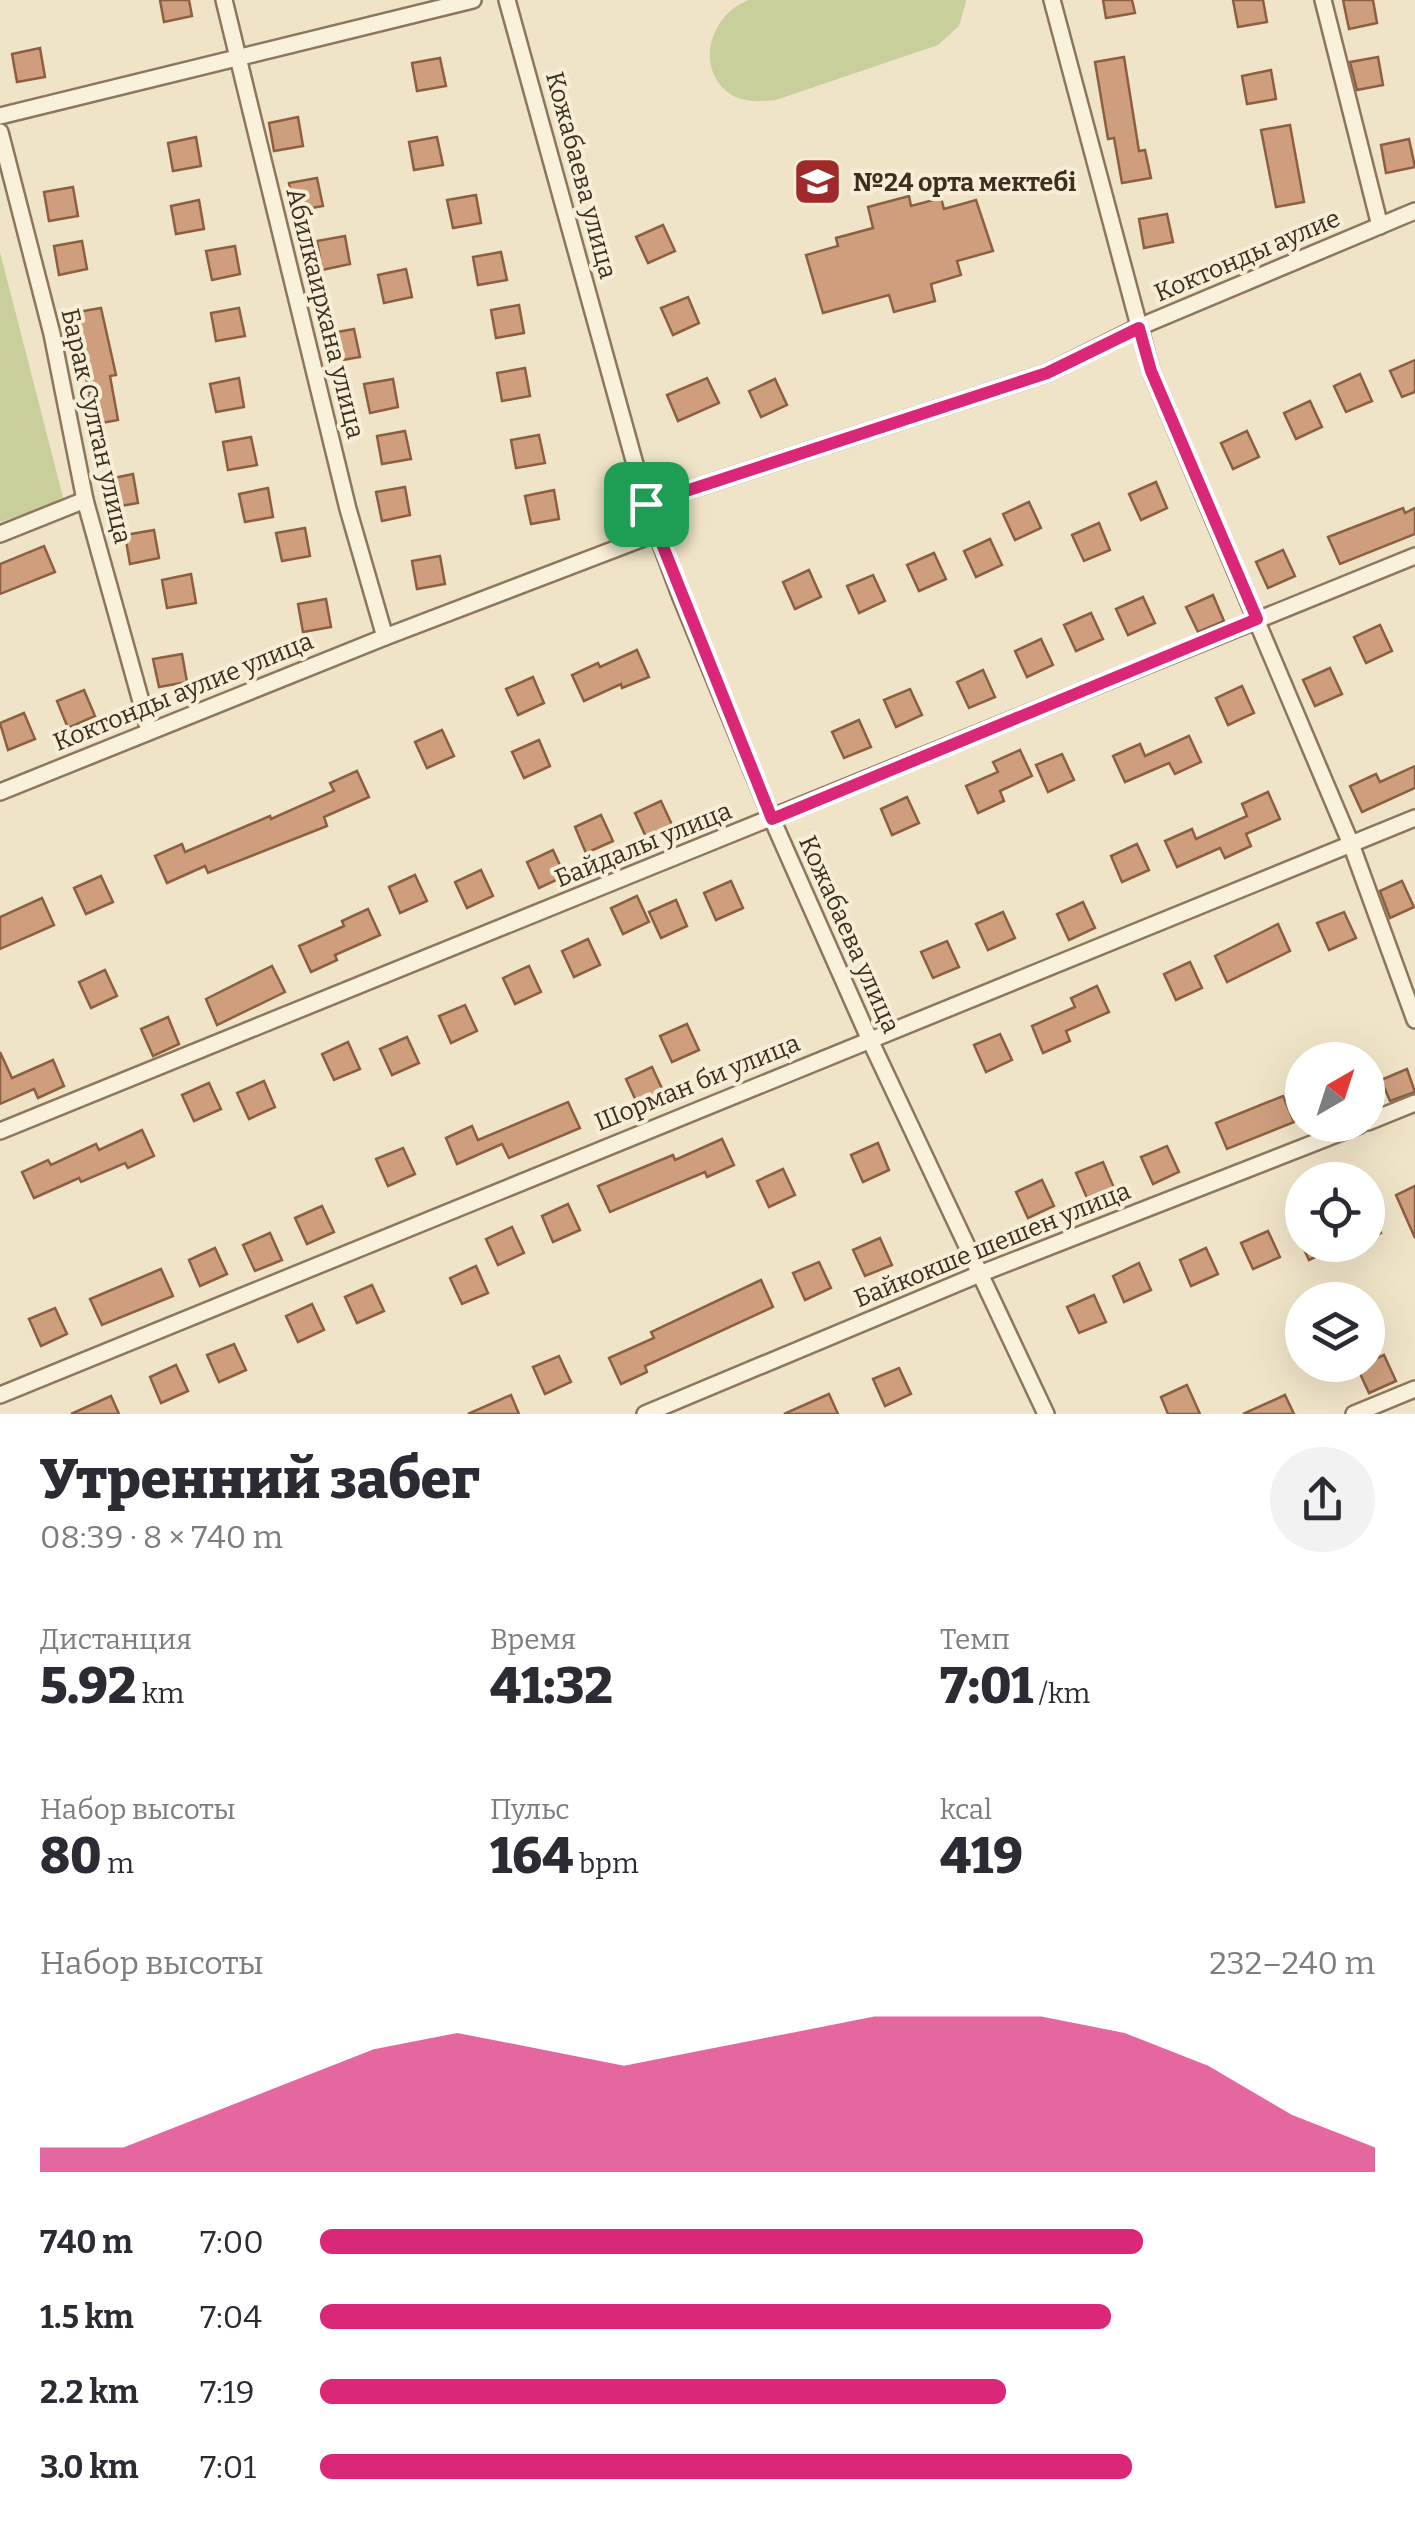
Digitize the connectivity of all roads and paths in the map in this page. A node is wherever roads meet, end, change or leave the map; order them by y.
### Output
1 (224, 0) edge
2 (473, 0) edge
3 (508, 0) edge
4 (1052, 0) edge
5 (1324, 0) edge
6 (238, 55) junction
7 (0, 116) edge
8 (0, 132) edge
9 (1415, 211) edge
10 (1380, 226) junction
11 (1139, 328) junction
12 (85, 500) junction
13 (646, 504) junction
14 (657, 533) junction
15 (0, 534) edge
16 (1415, 556) edge
17 (1257, 619) junction
18 (385, 637) junction
19 (149, 730) junction
20 (0, 792) edge
21 (1415, 818) edge
22 (772, 819) junction
23 (1351, 844) junction
24 (1415, 1020) edge
25 (869, 1038) junction
26 (1415, 1103) edge
27 (1385, 1115) edge
28 (0, 1131) edge
29 (1317, 1142) edge
30 (982, 1273) junction
31 (1415, 1389) edge
32 (0, 1395) edge
33 (645, 1414) edge
34 (1046, 1414) edge
35 (1354, 1414) edge

1 - 6 street, Абилкаирхана улица
2 - 6 street
3 - 13 street, Кожабаева улица
4 - 11 street
5 - 10 street
6 - 7 street
6 - 18 street, Абилкаирхана улица
8 - 12 street, Барак Султан улица
9 - 10 street, Коктонды аулие
10 - 11 street, Коктонды аулие
11 - 13 street, Коктонды аулие
11 - 17 street
12 - 15 street
12 - 19 street, Барак Султан улица
13 - 14 street, Кожабаева улица
14 - 18 street, Коктонды аулие улица
14 - 22 street, Кожабаева улица
16 - 17 street, Байдалы улица
17 - 22 street, Байдалы улица
17 - 23 street
18 - 19 street, Коктонды аулие улица
19 - 20 street, Коктонды аулие улица
21 - 23 street, Шорман би улица
22 - 25 street, Кожабаева улица
22 - 28 street, Байдалы улица
23 - 24 street
23 - 25 street, Шорман би улица
25 - 30 street, Кожабаева улица
25 - 32 street, Шорман би улица
26 - 27 street
29 - 30 street, Байкокше шешен улица
30 - 33 street, Байкокше шешен улица
30 - 34 street, Кожабаева улица
31 - 35 street

